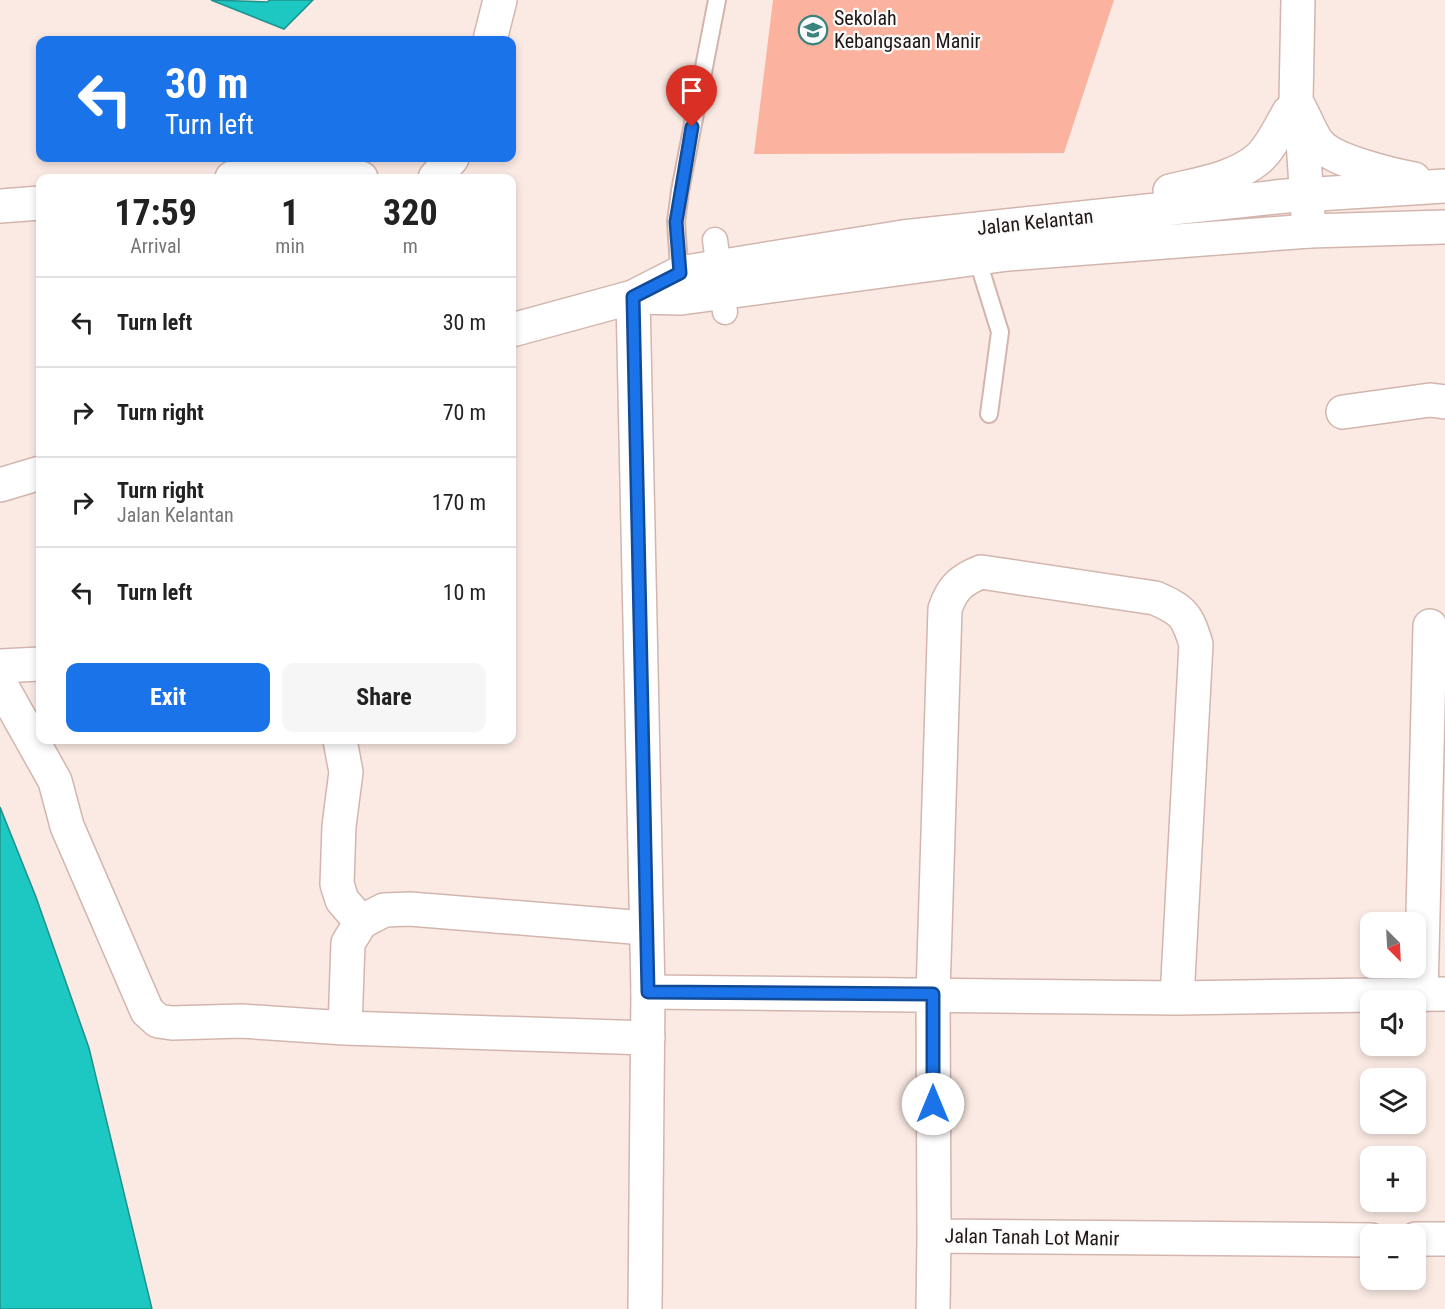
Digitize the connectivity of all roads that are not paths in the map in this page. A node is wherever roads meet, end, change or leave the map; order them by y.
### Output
1 (500, 0) edge
2 (717, 0) edge
3 (1298, 0) edge
4 (491, 36) edge
5 (1295, 108) junction
6 (449, 162) edge
7 (240, 174) edge
8 (344, 174) edge
9 (438, 174) edge
10 (1445, 186) edge
11 (1296, 196) junction
12 (36, 203) edge
13 (0, 206) edge
14 (1012, 224) junction
15 (1445, 227) edge
16 (1298, 232) junction
17 (977, 258) junction
18 (720, 278) junction
19 (680, 285) junction
20 (633, 297) junction
21 (516, 329) edge
22 (1445, 402) edge
23 (1343, 412) dead end
24 (989, 414) dead end
25 (1430, 626) dead end
26 (36, 664) edge
27 (0, 666) edge
28 (0, 683) edge
29 (341, 744) edge
30 (362, 922) junction
31 (645, 928) junction
32 (648, 992) junction
33 (933, 994) junction
34 (1433, 995) edge
35 (1177, 998) junction
36 (345, 1028) junction
37 (648, 1038) junction
38 (934, 1236) junction
39 (1426, 1239) edge
40 (1445, 1239) edge
41 (1360, 1240) edge
42 (645, 1309) edge
43 (933, 1309) edge

1 - 4 main road
2 - 19 lane
3 - 5 main road
5 - 10 main road
5 - 11 main road
5 - 14 main road
6 - 9 main road
7 - 8 main road
10 - 11 main road, Jalan Kelantan
11 - 14 main road, Jalan Kelantan
11 - 16 main road
12 - 13 main road
14 - 18 main road, Jalan Kelantan
15 - 16 main road, Jalan Kelantan
16 - 17 main road, Jalan Kelantan
17 - 18 main road, Jalan Kelantan
17 - 24 lane
18 - 19 main road, Jalan Kelantan
19 - 20 main road, Jalan Kelantan
20 - 21 main road, Jalan Kelantan
20 - 31 main road
22 - 23 main road
25 - 34 main road
26 - 27 main road
28 - 36 main road
29 - 30 main road
30 - 31 main road
30 - 36 main road
31 - 32 main road
32 - 33 main road
32 - 37 main road
33 - 35 main road
33 - 35 main road, Jalan Tanah Lot Manir
33 - 38 main road, Jalan Tanah Lot Manir
34 - 35 main road
36 - 37 main road
37 - 42 main road
38 - 41 main road, Jalan Tanah Lot Manir
38 - 43 main road
39 - 40 main road

